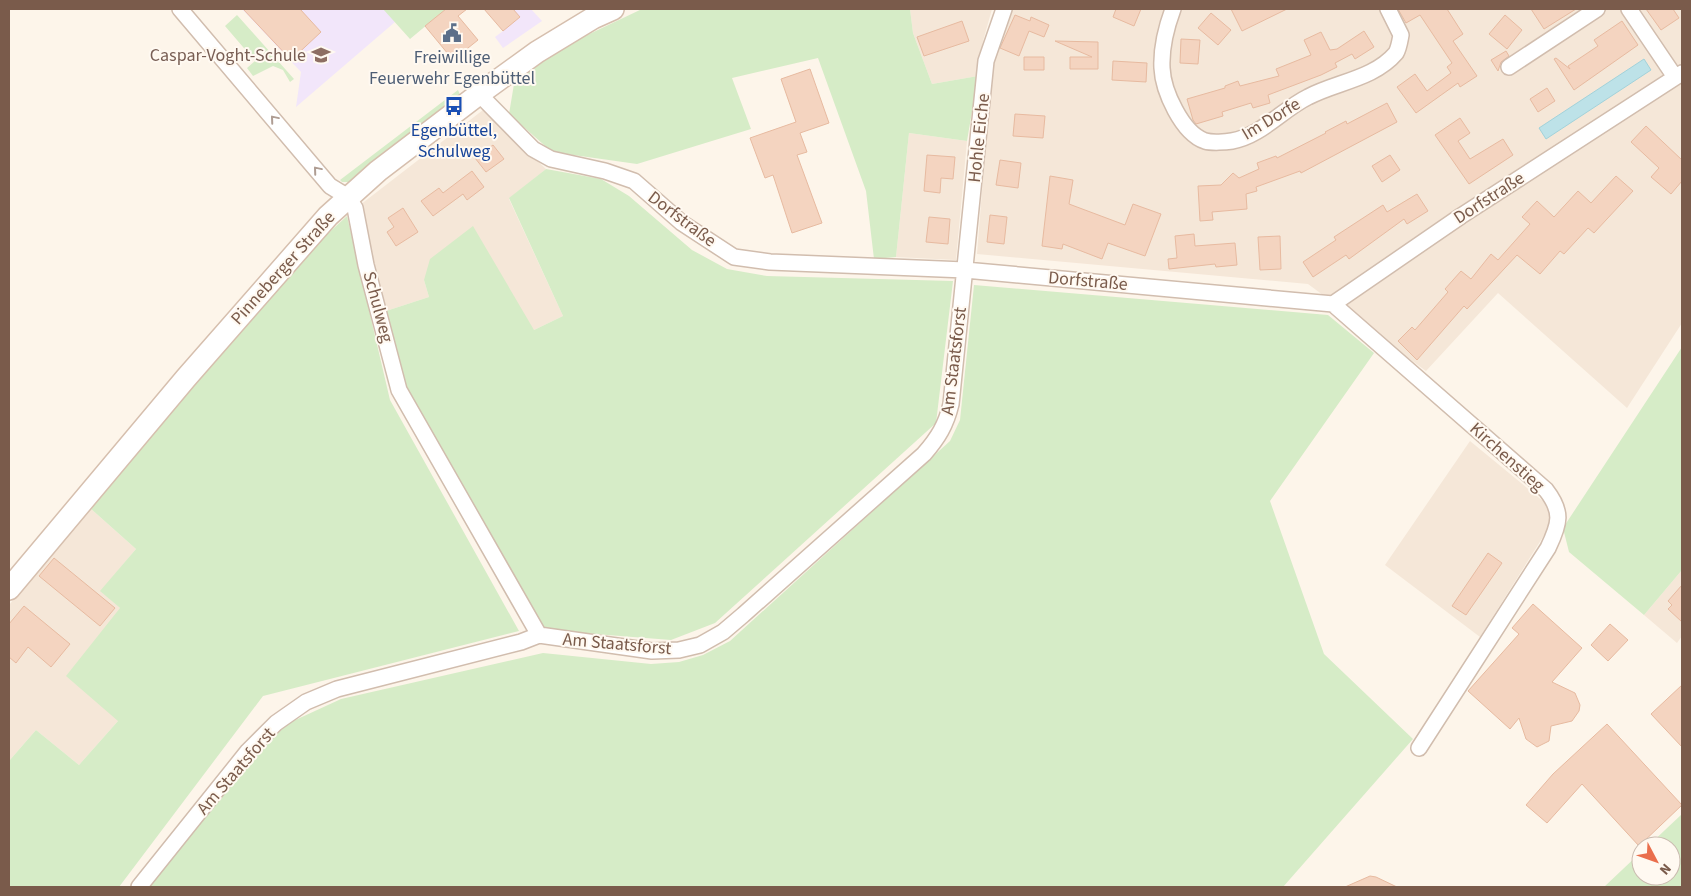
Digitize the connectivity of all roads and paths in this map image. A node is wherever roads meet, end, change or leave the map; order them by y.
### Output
1 (180, 9) edge
2 (613, 9) edge
3 (1004, 9) edge
4 (1173, 9) edge
5 (1388, 9) edge
6 (1597, 9) edge
7 (1628, 9) edge
8 (1509, 67) dead end
9 (1678, 75) edge
10 (479, 94) junction
11 (348, 197) junction
12 (966, 270) junction
13 (1333, 304) junction
14 (9, 589) edge
15 (539, 636) junction
16 (1419, 748) dead end
17 (139, 887) edge

11 -> 1 street
2 - 10 main road, Pinneberger Straße
3 - 12 street, Hohle Eiche
4 - 5 street, Im Dorfe
6 - 8 street
7 - 9 street
9 - 13 street, Dorfstraße
10 - 11 main road, Pinneberger Straße
10 - 12 street, Dorfstraße
11 - 14 main road, Pinneberger Straße
11 - 15 street, Schulweg
12 - 13 street, Dorfstraße
12 - 15 street, Am Staatsforst
13 - 16 street, Kirchenstieg
15 - 17 street, Am Staatsforst

